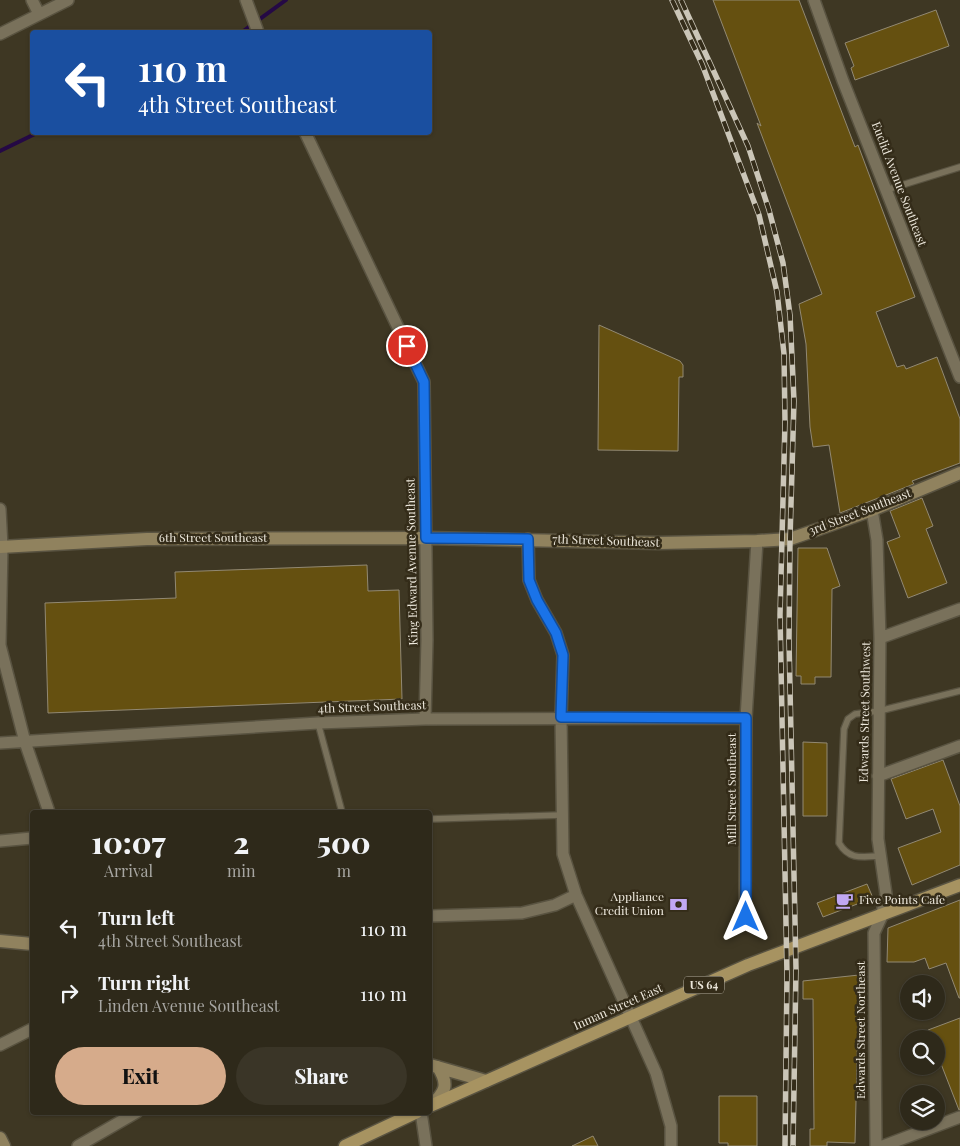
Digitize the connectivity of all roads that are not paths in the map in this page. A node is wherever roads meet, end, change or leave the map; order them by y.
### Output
1 (32, 0) edge
2 (68, 0) edge
3 (246, 0) edge
4 (814, 0) edge
5 (39, 14) junction
6 (257, 30) edge
7 (0, 34) edge
8 (306, 135) edge
9 (960, 167) edge
10 (886, 190) junction
11 (960, 378) edge
12 (960, 473) edge
13 (0, 509) edge
14 (872, 510) junction
15 (426, 538) junction
16 (528, 539) junction
17 (757, 541) junction
18 (1, 547) edge
19 (960, 609) edge
20 (880, 638) junction
21 (0, 645) edge
22 (960, 691) edge
23 (879, 710) junction
24 (561, 717) junction
25 (746, 718) junction
26 (426, 719) junction
27 (318, 723) junction
28 (25, 742) junction
29 (0, 743) edge
30 (960, 746) edge
31 (878, 776) junction
32 (48, 810) edge
33 (341, 810) edge
34 (562, 815) junction
35 (432, 819) edge
36 (30, 838) edge
37 (0, 841) edge
38 (879, 856) junction
39 (960, 885) edge
40 (576, 895) junction
41 (882, 915) junction
42 (432, 916) edge
43 (746, 917) dead end
44 (0, 941) edge
45 (30, 944) edge
46 (631, 1016) junction
47 (30, 1030) edge
48 (0, 1045) edge
49 (434, 1066) edge
50 (486, 1081) junction
51 (432, 1104) edge
52 (432, 1105) edge
53 (132, 1115) edge
54 (411, 1115) edge
55 (421, 1115) edge
56 (960, 1117) edge
57 (0, 1138) edge
58 (4, 1146) edge
59 (78, 1146) edge
60 (345, 1146) edge
61 (426, 1146) edge
62 (671, 1146) edge
63 (876, 1146) edge
64 (883, 1146) edge

1 - 5 street
2 - 5 street
3 - 6 street
4 - 10 street, Euclid Avenue Southeast
5 - 7 street
8 - 15 street, King Edward Avenue Southeast
9 - 10 lane
10 - 11 street, Euclid Avenue Southeast
12 - 14 street, 3rd Street Southeast
13 - 18 street
14 - 17 street, 3rd Street Southeast
14 - 20 street, Edwards Street Southwest
15 - 16 street, 7th Street Southeast
15 - 18 street, 6th Street Southeast
15 - 26 street, King Edward Avenue Southeast
16 - 17 street, 7th Street Southeast
16 - 24 street
17 - 25 street, Mill Street Southeast
18 - 21 street
19 - 20 street
20 - 23 street, Edwards Street Southwest
21 - 28 street
22 - 23 lane
23 - 31 street, Edwards Street Southwest
23 - 38 lane
24 - 25 street, 4th Street Southeast
24 - 26 street, 4th Street Southeast
24 - 34 street
25 - 43 street, Mill Street Southeast
26 - 27 street, 4th Street Southeast
27 - 28 street, 4th Street Southeast
27 - 33 lane
28 - 29 street, 4th Street Southeast
28 - 32 street
30 - 31 street
31 - 38 street, Edwards Street Southwest
34 - 35 lane
34 - 40 street
36 - 37 street
38 - 41 street, Edwards Street Southwest
39 - 41 main road, Inman Street East / US 64
40 - 42 street
40 - 46 street
41 - 46 main road, Inman Street East / US 64
41 - 63 street, Edwards Street Northeast
44 - 45 street
46 - 50 main road, Inman Street East / US 64
46 - 62 street
47 - 48 street
49 - 50 street
49 - 51 street
50 - 52 main road, Inman Street East / US 64
53 - 59 street
54 - 60 main road
55 - 61 street
56 - 64 street
57 - 58 street

